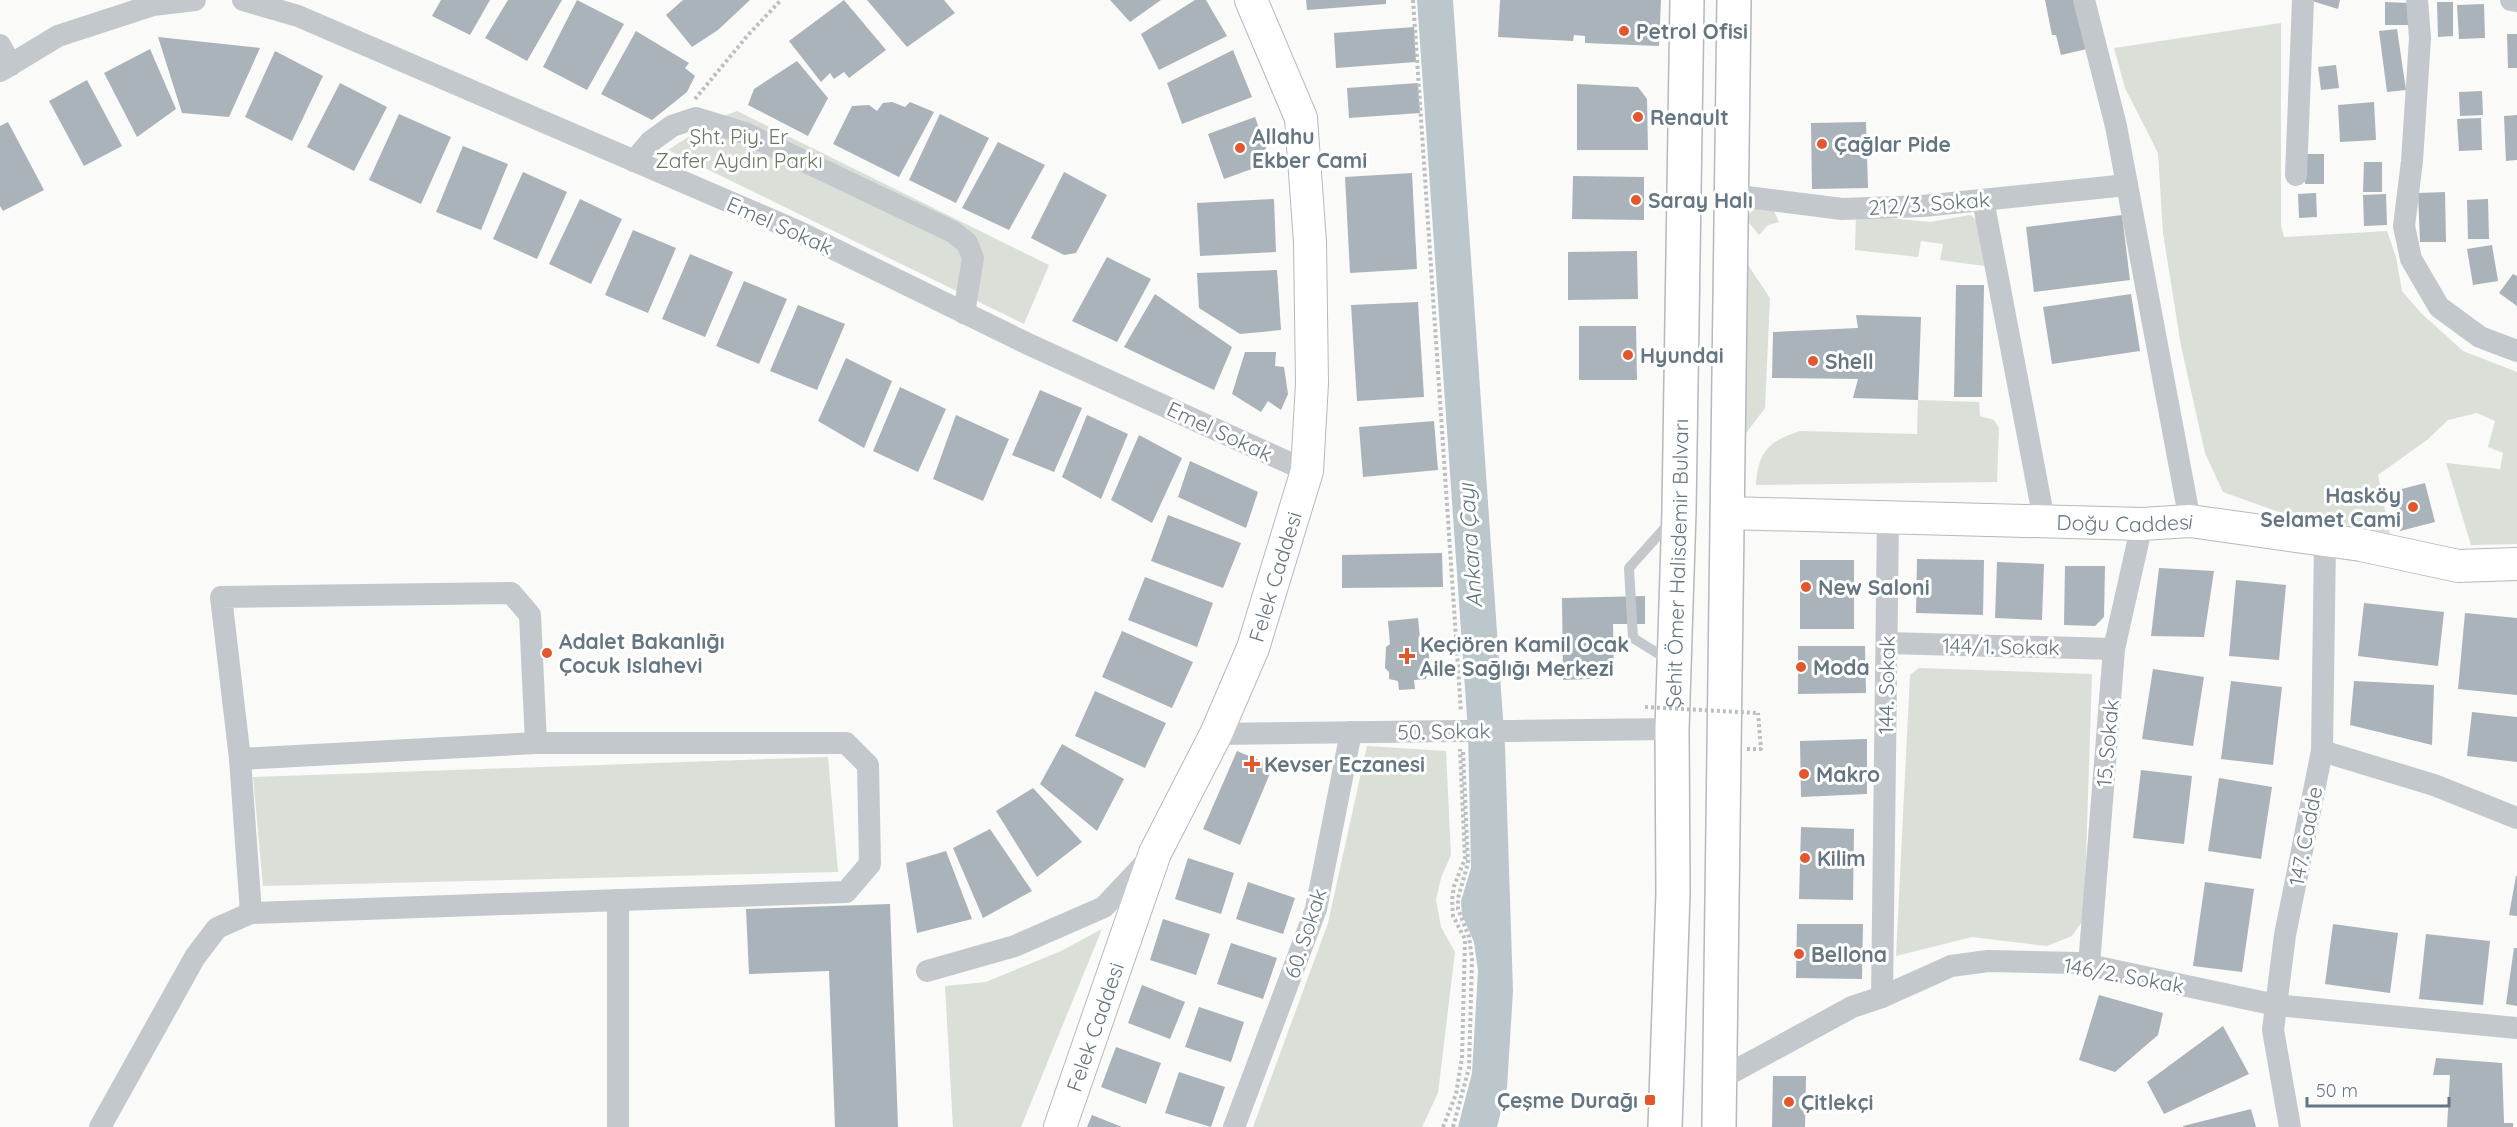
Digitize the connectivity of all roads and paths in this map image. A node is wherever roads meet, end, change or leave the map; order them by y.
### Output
1 (195, 0) edge
2 (243, 0) edge
3 (781, 0) edge
4 (1251, 0) edge
5 (1413, 0) edge
6 (1687, 0) edge
7 (1734, 0) edge
8 (2084, 0) edge
9 (2303, 0) edge
10 (2417, 0) edge
11 (2511, 0) edge
12 (2517, 1) edge
13 (4, 60) edge
14 (672, 126) junction
15 (633, 160) junction
16 (2296, 175) dead end
17 (2127, 185) junction
18 (1731, 195) junction
19 (1983, 200) junction
20 (964, 313) junction
21 (2517, 351) edge
22 (1307, 471) junction
23 (1679, 511) junction
24 (1727, 513) junction
25 (1888, 518) junction
26 (2044, 520) junction
27 (2190, 521) junction
28 (2142, 524) junction
29 (2325, 542) junction
30 (2517, 564) edge
31 (1887, 643) junction
32 (2114, 650) junction
33 (1674, 663) junction
34 (1646, 707) dead end
35 (1461, 708) dead end
36 (1671, 729) junction
37 (1351, 732) junction
38 (1216, 734) junction
39 (1460, 739) junction
40 (536, 743) junction
41 (1761, 749) dead end
42 (2322, 751) junction
43 (240, 759) junction
44 (2517, 818) edge
45 (1155, 853) junction
46 (618, 900) junction
47 (251, 912) junction
48 (2089, 965) junction
49 (927, 971) dead end
50 (1882, 997) junction
51 (2276, 1005) junction
52 (2517, 1028) edge
53 (1719, 1079) junction
54 (100, 1127) edge
55 (618, 1127) edge
56 (1060, 1127) edge
57 (1234, 1127) edge
58 (1443, 1127) edge
59 (1453, 1127) edge
60 (1665, 1127) edge
61 (1719, 1127) edge
62 (2290, 1127) edge

1 - 13 street
2 - 15 street, Emel Sokak
3 - 14 path
4 - 22 street, Felek Caddesi
5 - 35 path
6 - 23 highway, Şehit Ömer Halisdemir Bulvarı
7 - 18 highway
8 - 17 street
9 - 16 street
10 - 21 street
11 - 12 street
14 - 15 street
14 - 20 street
15 - 20 street, Emel Sokak
17 - 19 street, 212/3. Sokak
17 - 27 street
18 - 19 street, 212/3. Sokak
18 - 24 highway
19 - 26 street
20 - 22 street, Emel Sokak
22 - 38 street, Felek Caddesi
23 - 33 highway, Şehit Ömer Halisdemir Bulvarı
23 - 33 lane
24 - 25 street, Doğu Caddesi
24 - 53 highway
25 - 26 street, Doğu Caddesi
25 - 31 street, 144. Sokak
26 - 28 street, Doğu Caddesi
27 - 28 street, Doğu Caddesi
27 - 29 street, Doğu Caddesi
28 - 32 street, 15. Sokak
29 - 30 street, Doğu Caddesi
29 - 42 street, 147. Cadde
31 - 32 street, 144/1. Sokak
31 - 50 street, 144. Sokak
32 - 48 street, 15. Sokak
33 - 36 highway, Şehit Ömer Halisdemir Bulvarı
34 - 41 path, bridge
36 - 39 street, 50. Sokak, bridge
36 - 60 highway, Şehit Ömer Halisdemir Bulvarı
37 - 38 street, 50. Sokak
37 - 39 street, 50. Sokak
37 - 57 street, 60. Sokak
38 - 45 street, Felek Caddesi
39 - 58 path
39 - 59 path
40 - 43 street
40 - 43 street
40 - 46 street
42 - 44 street
42 - 51 street, 147. Cadde
43 - 47 street
45 - 49 street
45 - 56 street, Felek Caddesi
46 - 47 street
46 - 55 street
47 - 54 street
48 - 50 street, 146/2. Sokak
48 - 51 street, 146/2. Sokak
50 - 53 street, 146/2. Sokak
51 - 52 street, 146/2. Sokak
51 - 62 street, 147. Cadde
53 - 61 highway

